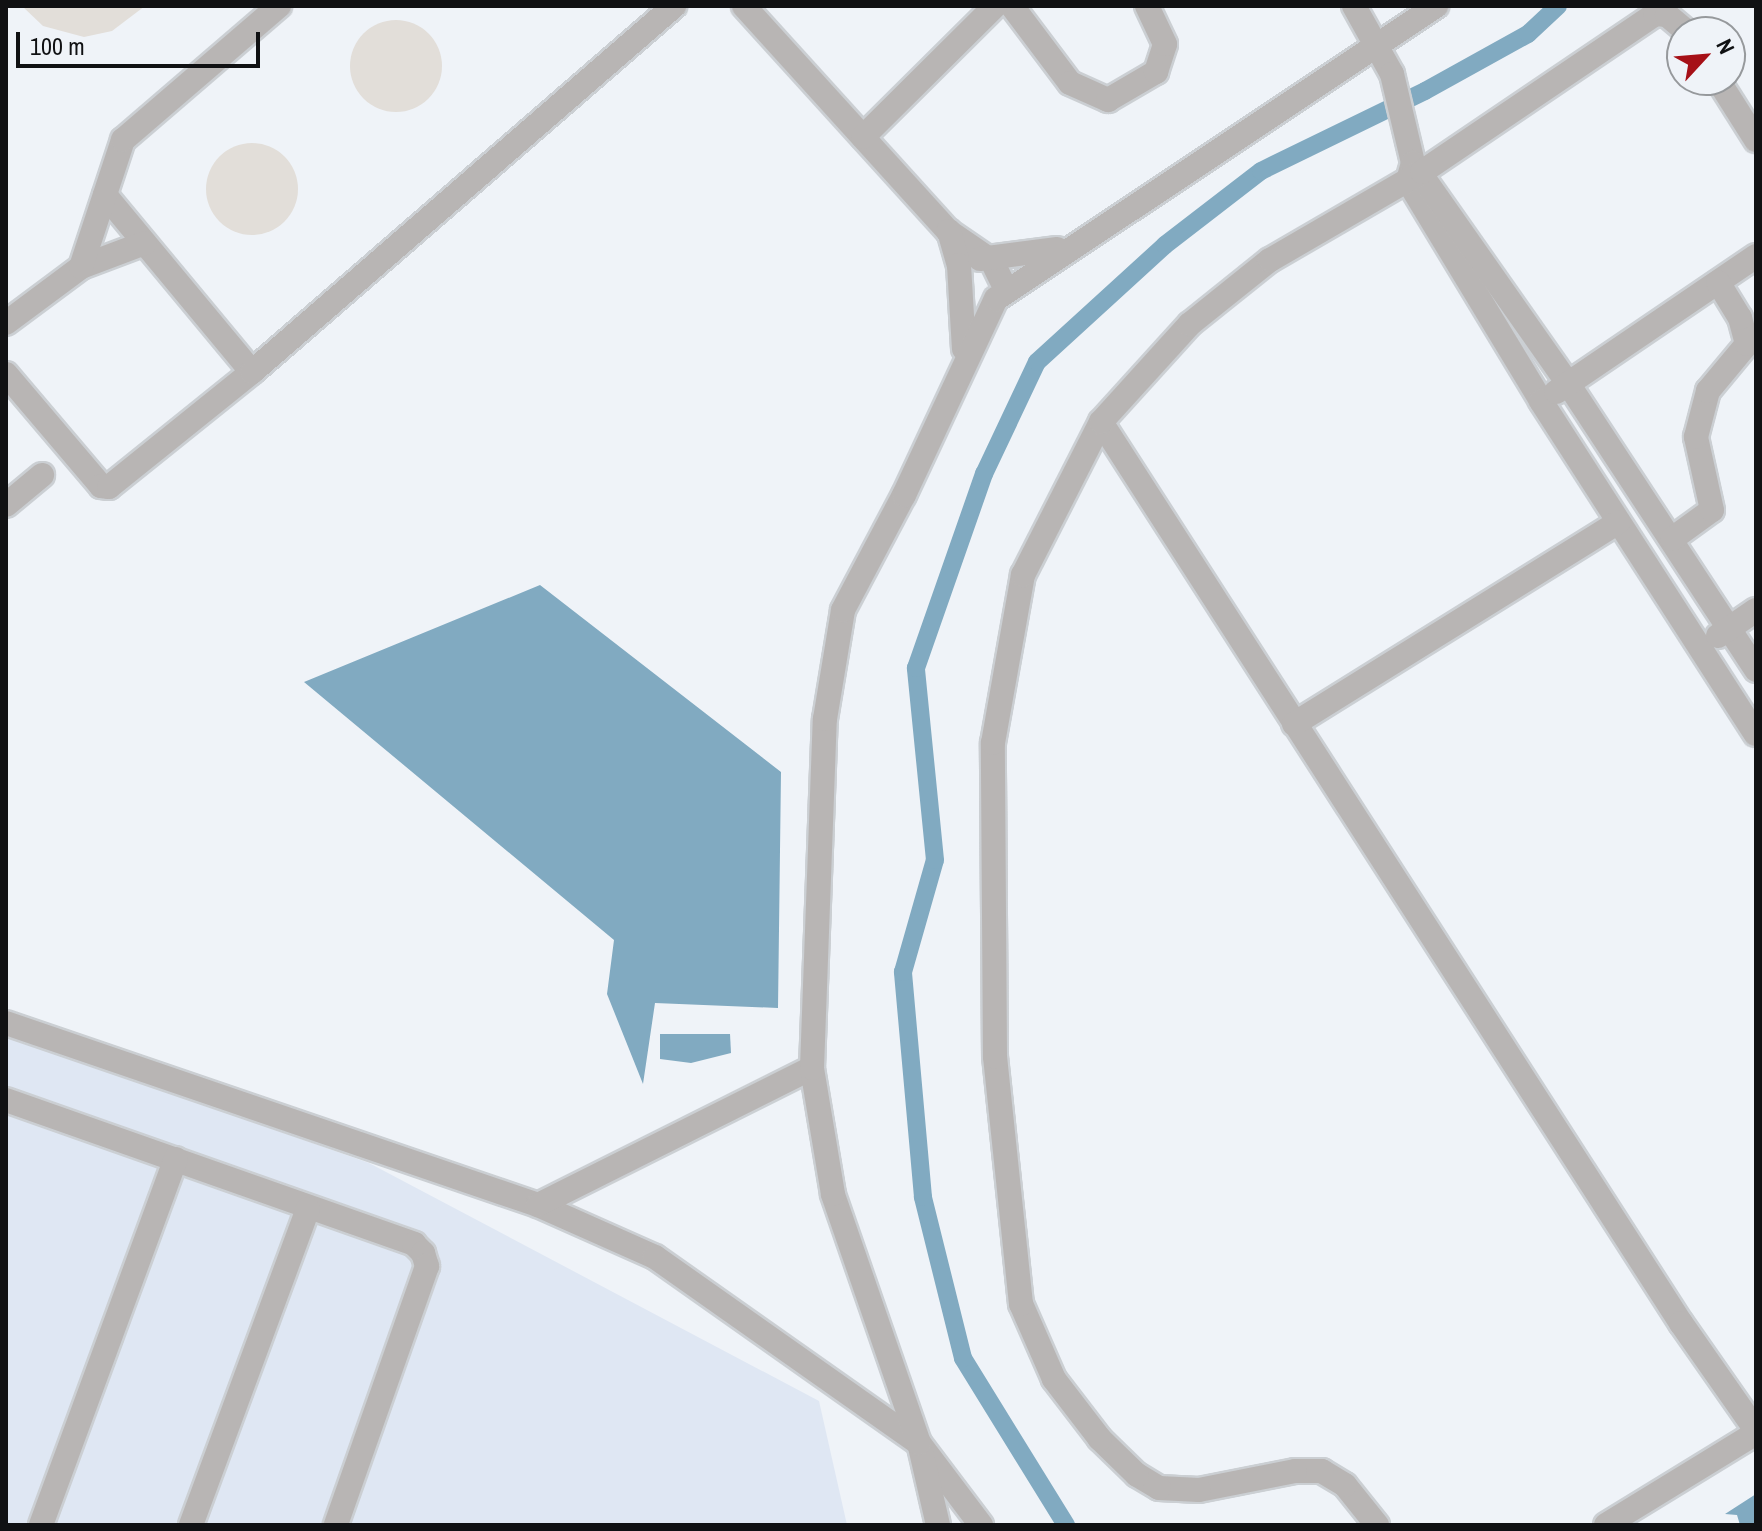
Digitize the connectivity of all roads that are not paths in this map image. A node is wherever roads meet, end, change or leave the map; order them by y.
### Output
1 (279, 6) edge
2 (674, 6) edge
3 (744, 6) edge
4 (995, 6) edge
5 (1012, 6) edge
6 (1147, 6) edge
7 (1354, 6) edge
8 (1436, 6) edge
9 (1668, 16) edge
10 (1378, 49) junction
11 (1728, 96) edge
12 (863, 137) junction
13 (1756, 140) edge
14 (1414, 172) junction
15 (105, 195) junction
16 (948, 231) junction
17 (1074, 242) junction
18 (145, 243) junction
19 (986, 256) junction
20 (1756, 256) edge
21 (81, 267) junction
22 (1718, 282) junction
23 (961, 283) junction
24 (999, 297) junction
25 (6, 323) edge
26 (963, 367) junction
27 (252, 372) junction
28 (6, 374) edge
29 (1569, 385) junction
30 (1541, 401) junction
31 (1101, 422) junction
32 (42, 475) dead end
33 (6, 505) edge
34 (1618, 522) junction
35 (1672, 539) junction
36 (1756, 610) edge
37 (1729, 629) junction
38 (1699, 648) junction
39 (1756, 670) edge
40 (1294, 724) junction
41 (1756, 734) edge
42 (6, 1023) edge
43 (812, 1068) junction
44 (6, 1100) edge
45 (176, 1159) junction
46 (538, 1205) junction
47 (308, 1209) junction
48 (1756, 1432) edge
49 (919, 1443) junction
50 (41, 1525) edge
51 (191, 1525) edge
52 (336, 1525) edge
53 (938, 1525) edge
54 (981, 1525) edge
55 (1377, 1525) edge
56 (1606, 1525) edge

1 - 15 street
2 - 27 street
3 - 12 street
4 - 12 street
5 - 6 street
7 - 10 street
8 - 10 street
9 - 14 street
10 - 14 street
10 - 17 street
11 - 13 street
12 - 16 street
14 - 29 street
14 - 30 street
14 - 31 street
15 - 18 street
15 - 21 street
16 - 19 street
16 - 23 street
17 - 19 street
17 - 24 street
18 - 21 street
18 - 27 street
19 - 23 street
19 - 24 street
20 - 22 street
21 - 25 street
22 - 29 street
22 - 35 street
23 - 24 street
23 - 26 street
24 - 26 street
26 - 43 street
27 - 28 street
29 - 30 street
29 - 35 street
30 - 34 street
31 - 40 street
31 - 55 street
32 - 33 street
34 - 38 street
34 - 40 street
35 - 37 street
36 - 37 street
37 - 38 street
37 - 39 street
38 - 41 street
40 - 48 street
42 - 46 street
43 - 46 street
43 - 49 street
44 - 45 street
45 - 47 street
45 - 50 street
46 - 49 street
47 - 51 street
47 - 52 street
48 - 56 street
49 - 53 street
49 - 54 street

